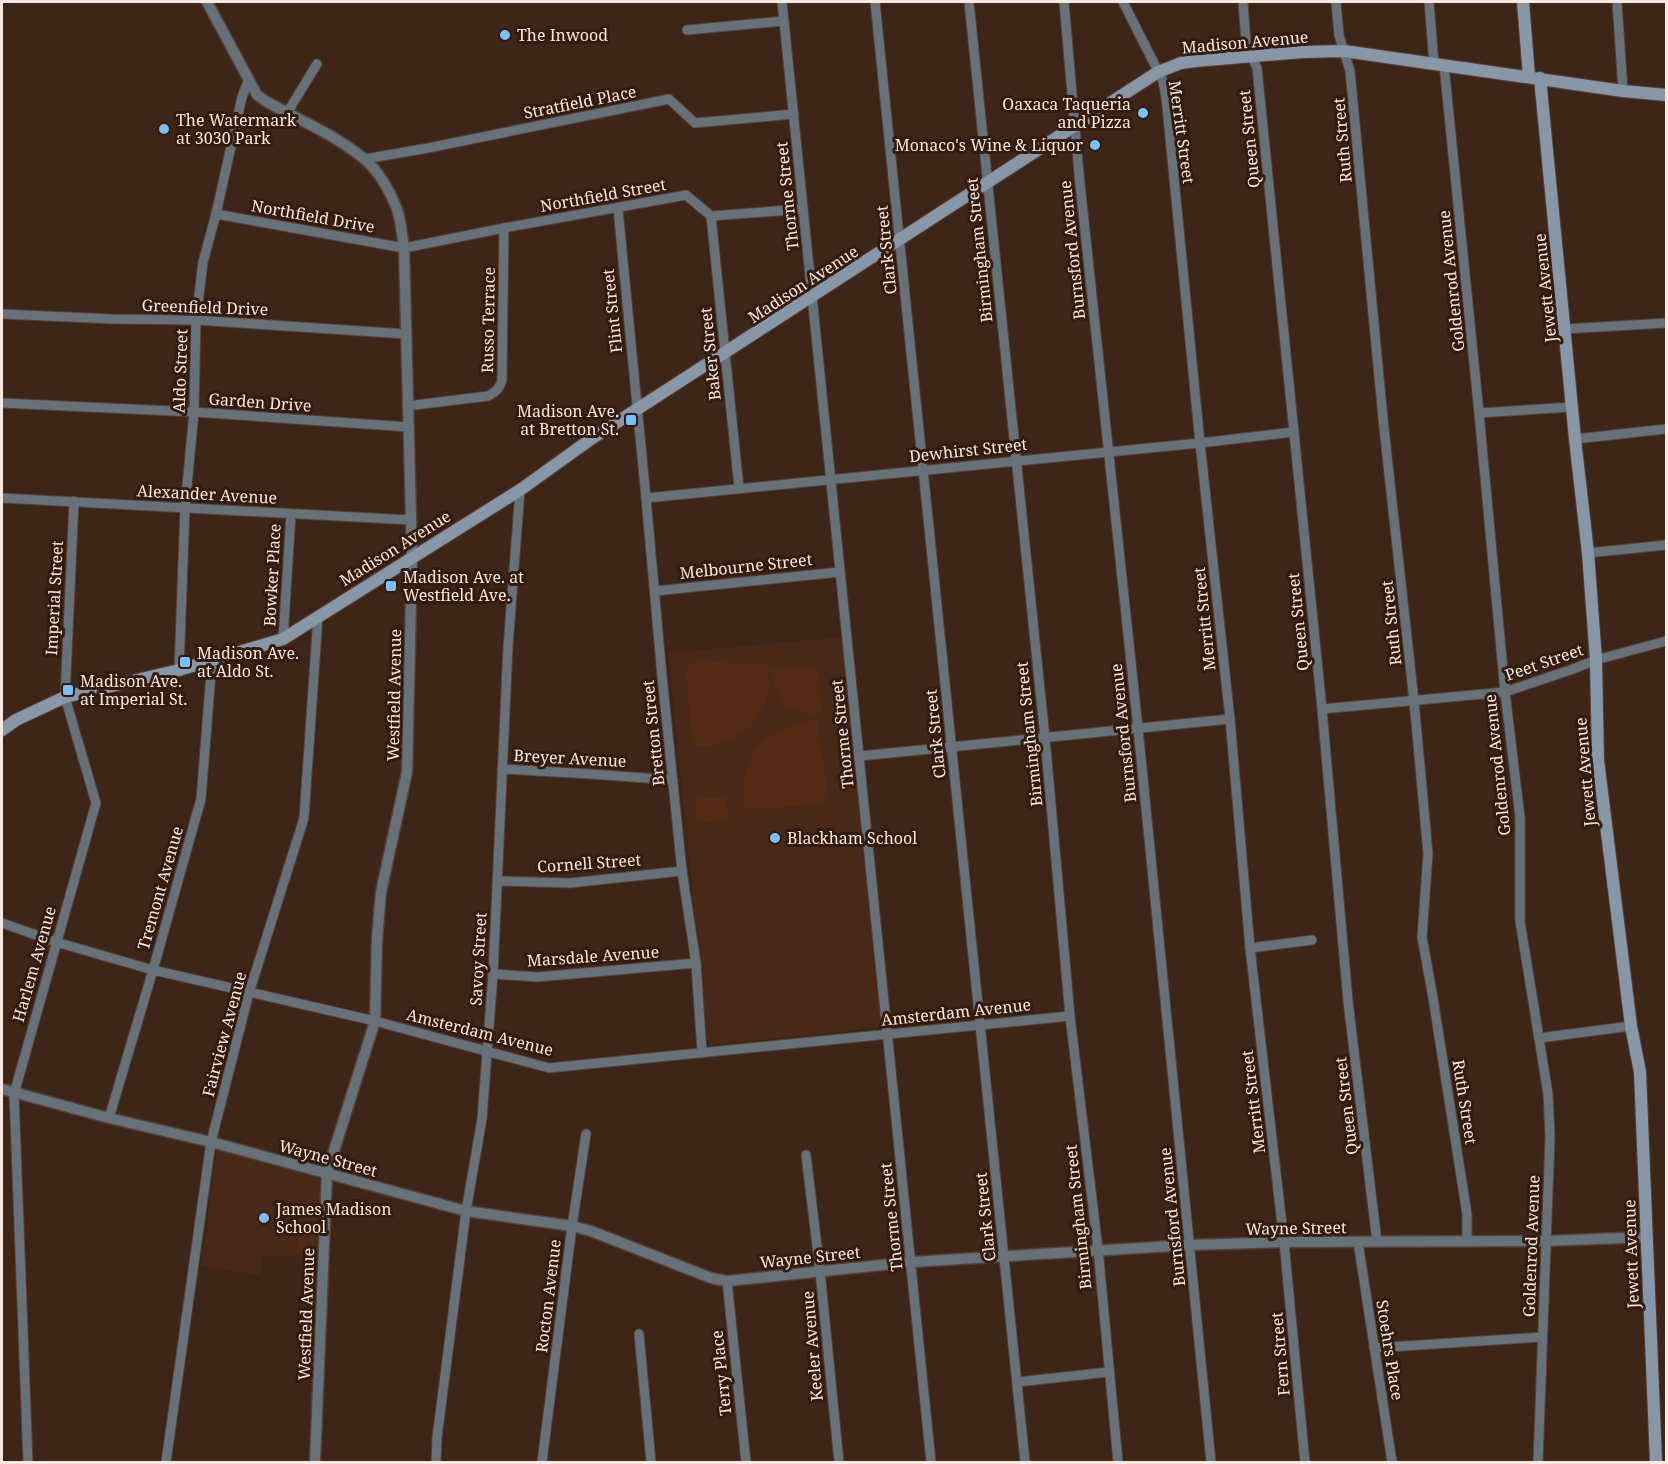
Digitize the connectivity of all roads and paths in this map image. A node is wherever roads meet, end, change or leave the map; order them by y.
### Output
1 (207, 2) edge
2 (782, 2) edge
3 (875, 2) edge
4 (969, 2) edge
5 (1064, 2) edge
6 (1123, 2) edge
7 (1243, 2) edge
8 (1336, 2) edge
9 (1429, 2) edge
10 (1523, 2) edge
11 (1617, 2) edge
12 (784, 21) junction
13 (687, 30) dead end
14 (1344, 51) junction
15 (1251, 56) junction
16 (316, 64) dead end
17 (1439, 64) junction
18 (1158, 72) junction
19 (1534, 77) junction
20 (249, 79) junction
21 (1623, 91) junction
22 (1666, 95) edge
23 (286, 113) junction
24 (794, 114) junction
25 (1074, 126) junction
26 (364, 159) junction
27 (988, 184) junction
28 (618, 209) junction
29 (803, 209) junction
30 (216, 214) junction
31 (711, 216) junction
32 (504, 228) junction
33 (900, 239) junction
34 (404, 248) junction
35 (813, 297) junction
36 (2, 314) edge
37 (196, 320) junction
38 (1666, 323) edge
39 (1565, 329) junction
40 (406, 334) junction
41 (725, 354) junction
42 (2, 403) edge
43 (407, 406) junction
44 (1572, 406) junction
45 (637, 409) junction
46 (194, 412) junction
47 (1479, 413) junction
48 (408, 427) junction
49 (1666, 429) edge
50 (1294, 432) junction
51 (1575, 439) junction
52 (1200, 443) junction
53 (1108, 451) junction
54 (1016, 460) junction
55 (923, 470) junction
56 (831, 479) junction
57 (739, 488) junction
58 (520, 490) junction
59 (2, 498) edge
60 (646, 498) junction
61 (74, 501) junction
62 (185, 507) junction
63 (291, 514) junction
64 (411, 520) junction
65 (1666, 545) edge
66 (1588, 553) junction
67 (412, 556) junction
68 (840, 572) junction
69 (655, 591) junction
70 (318, 616) junction
71 (283, 639) junction
72 (1666, 641) edge
73 (1596, 660) junction
74 (212, 661) junction
75 (179, 670) junction
76 (1505, 692) junction
77 (64, 697) junction
78 (1414, 701) junction
79 (1322, 709) junction
80 (1230, 719) junction
81 (1138, 728) junction
82 (2, 730) edge
83 (1045, 738) junction
84 (951, 748) junction
85 (860, 756) junction
86 (502, 769) junction
87 (673, 780) junction
88 (682, 871) junction
89 (498, 881) junction
90 (2, 923) edge
91 (1312, 940) dead end
92 (56, 942) junction
93 (1250, 948) junction
94 (696, 963) junction
95 (153, 970) junction
96 (493, 974) junction
97 (249, 993) junction
98 (1070, 1016) junction
99 (375, 1021) junction
100 (980, 1025) junction
101 (1630, 1026) junction
102 (888, 1034) junction
103 (1539, 1038) junction
104 (488, 1052) junction
105 (702, 1053) junction
106 (2, 1089) edge
107 (14, 1094) junction
108 (109, 1118) junction
109 (586, 1134) dead end
110 (212, 1142) junction
111 (806, 1155) dead end
112 (327, 1173) junction
113 (466, 1211) junction
114 (572, 1226) junction
115 (1647, 1238) junction
116 (1467, 1241) junction
117 (1545, 1241) junction
118 (1284, 1242) junction
119 (1358, 1242) junction
120 (1377, 1242) junction
121 (1189, 1245) junction
122 (1098, 1250) junction
123 (1004, 1257) junction
124 (911, 1262) junction
125 (820, 1271) junction
126 (727, 1281) junction
127 (639, 1334) dead end
128 (1542, 1337) junction
129 (1374, 1348) junction
130 (1109, 1372) junction
131 (1017, 1382) junction
132 (28, 1462) edge
133 (166, 1462) edge
134 (315, 1462) edge
135 (436, 1462) edge
136 (542, 1462) edge
137 (651, 1462) edge
138 (746, 1462) edge
139 (839, 1462) edge
140 (931, 1462) edge
141 (1025, 1462) edge
142 (1118, 1462) edge
143 (1211, 1462) edge
144 (1305, 1462) edge
145 (1392, 1462) edge
146 (1538, 1462) edge
147 (1656, 1462) edge

1 - 20 street, Westfield Avenue
2 - 12 street, Thorme Street
3 - 33 street, Clark Street
4 - 27 street, Birmingham Street
5 - 25 street, Burnsford Avenue
6 - 18 street, Merritt Street
7 - 15 street, Queen Street
8 - 14 street, Ruth Street
9 - 17 street, Goldenrod Avenue
10 - 19 main road, Jewett Avenue
11 - 21 street
12 - 13 street
12 - 24 street, Thorme Street
14 - 15 main road, Madison Avenue
14 - 17 main road, Madison Avenue
14 - 78 street, Ruth Street
15 - 18 main road, Madison Avenue
15 - 50 street, Queen Street
16 - 23 street
17 - 19 main road, Madison Avenue
17 - 47 street, Goldenrod Avenue
18 - 25 main road, Madison Avenue
18 - 52 street, Merritt Street
19 - 21 main road, Madison Avenue
19 - 39 main road, Jewett Avenue
20 - 23 street, Westfield Avenue
20 - 30 street, Aldo Street
21 - 22 main road, Madison Avenue
23 - 26 street, Westfield Avenue
24 - 26 street, Stratfield Place
24 - 29 street, Thorme Street
25 - 27 main road, Madison Avenue
25 - 53 street, Burnsford Avenue
26 - 34 street, Westfield Avenue
27 - 33 main road, Madison Avenue
27 - 54 street, Birmingham Street
28 - 31 street, Northfield Street
28 - 32 street, Northfield Street
28 - 45 street, Flint Street
29 - 31 street
29 - 35 street, Thorme Street
30 - 34 street, Northfield Drive
30 - 37 street, Aldo Street
31 - 41 street, Baker Street
32 - 34 street, Northfield Street
32 - 43 street, Russo Terrace
33 - 35 main road, Madison Avenue
33 - 55 street, Clark Street
34 - 40 street, Westfield Avenue
35 - 41 main road, Madison Avenue
35 - 56 street, Thorme Street
36 - 37 street, Greenfield Drive
37 - 40 street, Greenfield Drive
37 - 46 street, Aldo Street
38 - 39 street
39 - 44 main road, Jewett Avenue
40 - 43 street, Westfield Avenue
41 - 45 main road, Madison Avenue
41 - 57 street, Baker Street
42 - 46 street, Garden Drive
43 - 48 street, Westfield Avenue
44 - 47 street
44 - 51 main road, Jewett Avenue
45 - 58 main road, Madison Avenue
45 - 60 street, Bretton Street
46 - 48 street, Garden Drive
46 - 62 street, Aldo Street
47 - 76 street, Goldenrod Avenue
48 - 64 street, Westfield Avenue
49 - 51 street
50 - 52 street, Dewhirst Street
50 - 79 street, Queen Street
51 - 66 main road, Jewett Avenue
52 - 53 street, Dewhirst Street
52 - 80 street, Merritt Street
53 - 54 street, Dewhirst Street
53 - 81 street, Burnsford Avenue
54 - 55 street, Dewhirst Street
54 - 83 street, Birmingham Street
55 - 56 street, Dewhirst Street
55 - 84 street, Clark Street
56 - 57 street, Dewhirst Street
56 - 68 street, Thorme Street
57 - 60 street, Dewhirst Street
58 - 67 main road, Madison Avenue
58 - 86 street, Savoy Street
59 - 61 street, Alexander Avenue
60 - 69 street, Bretton Street
61 - 62 street, Alexander Avenue
61 - 77 street, Imperial Street
62 - 63 street, Alexander Avenue
62 - 75 street, Aldo Street
63 - 64 street, Alexander Avenue
63 - 71 street, Bowker Place
64 - 67 street, Westfield Avenue
65 - 66 street
66 - 73 main road, Jewett Avenue
67 - 70 main road, Madison Avenue
67 - 99 street, Westfield Avenue
68 - 69 street, Melbourne Street
68 - 85 street, Thorme Street
69 - 87 street, Bretton Street
70 - 71 main road, Madison Avenue
70 - 97 street, Fairview Avenue
71 - 74 main road, Madison Avenue
72 - 73 street, Peet Street
73 - 76 street, Peet Street
73 - 101 main road, Jewett Avenue
74 - 75 main road, Madison Avenue
74 - 95 street, Tremont Avenue
75 - 77 main road, Madison Avenue
76 - 78 street, Peet Street
76 - 103 street, Goldenrod Avenue
77 - 82 main road, Madison Avenue
77 - 92 street, Harlem Avenue
78 - 79 street, Peet Street
78 - 116 street, Ruth Street
79 - 120 street, Queen Street
80 - 81 street
80 - 93 street, Merritt Street
81 - 83 street
81 - 121 street, Burnsford Avenue
83 - 84 street
83 - 98 street, Birmingham Street
84 - 85 street
84 - 100 street, Clark Street
85 - 102 street, Thorme Street
86 - 87 street, Breyer Avenue
86 - 89 street, Savoy Street
87 - 88 street, Bretton Street
88 - 89 street, Cornell Street
88 - 94 street, Bretton Street
89 - 96 street, Savoy Street
90 - 92 street, Amsterdam Avenue
91 - 93 street
92 - 95 street, Amsterdam Avenue
92 - 107 street, Harlem Avenue
93 - 118 street, Merritt Street
94 - 96 street, Marsdale Avenue
94 - 105 street, Bretton Street
95 - 97 street, Amsterdam Avenue
95 - 108 street, Tremont Avenue
96 - 104 street, Savoy Street
97 - 99 street, Amsterdam Avenue
97 - 110 street, Fairview Avenue
98 - 100 street, Amsterdam Avenue
98 - 122 street, Birmingham Street
99 - 104 street, Amsterdam Avenue
99 - 112 street, Westfield Avenue
100 - 102 street, Amsterdam Avenue
100 - 123 street, Clark Street
101 - 103 street
101 - 115 main road, Jewett Avenue
102 - 105 street, Amsterdam Avenue
102 - 124 street, Thorme Street
103 - 117 street, Goldenrod Avenue
104 - 105 street, Amsterdam Avenue
104 - 113 street, Savoy Street
106 - 107 street, Wayne Street
107 - 108 street, Wayne Street
107 - 132 street, Harlem Avenue
108 - 110 street, Wayne Street
109 - 114 street, Rocton Avenue
110 - 112 street, Wayne Street
110 - 133 street, Fairview Avenue
111 - 125 street, Keeler Avenue
112 - 113 street, Wayne Street
112 - 134 street, Westfield Avenue
113 - 114 street, Wayne Street
113 - 135 street, Savoy Street
114 - 126 street, Wayne Street
114 - 136 street, Rocton Avenue
115 - 117 street, Wayne Street
115 - 147 main road, Jewett Avenue
116 - 117 street, Wayne Street
116 - 120 street, Wayne Street
117 - 128 street, Goldenrod Avenue
118 - 119 street, Wayne Street
118 - 121 street, Wayne Street
118 - 144 street, Fern Street
119 - 120 street, Wayne Street
119 - 129 street, Stoehrs Place
121 - 122 street, Wayne Street
121 - 143 street, Burnsford Avenue
122 - 123 street, Wayne Street
122 - 130 street, Birmingham Street
123 - 124 street, Wayne Street
123 - 131 street, Clark Street
124 - 125 street, Wayne Street
124 - 140 street, Thorme Street
125 - 126 street, Wayne Street
125 - 139 street, Keeler Avenue
126 - 138 street, Terry Place
127 - 137 street
128 - 129 street
128 - 146 street, Goldenrod Avenue
129 - 145 street, Stoehrs Place
130 - 131 street
130 - 142 street, Birmingham Street
131 - 141 street, Clark Street

